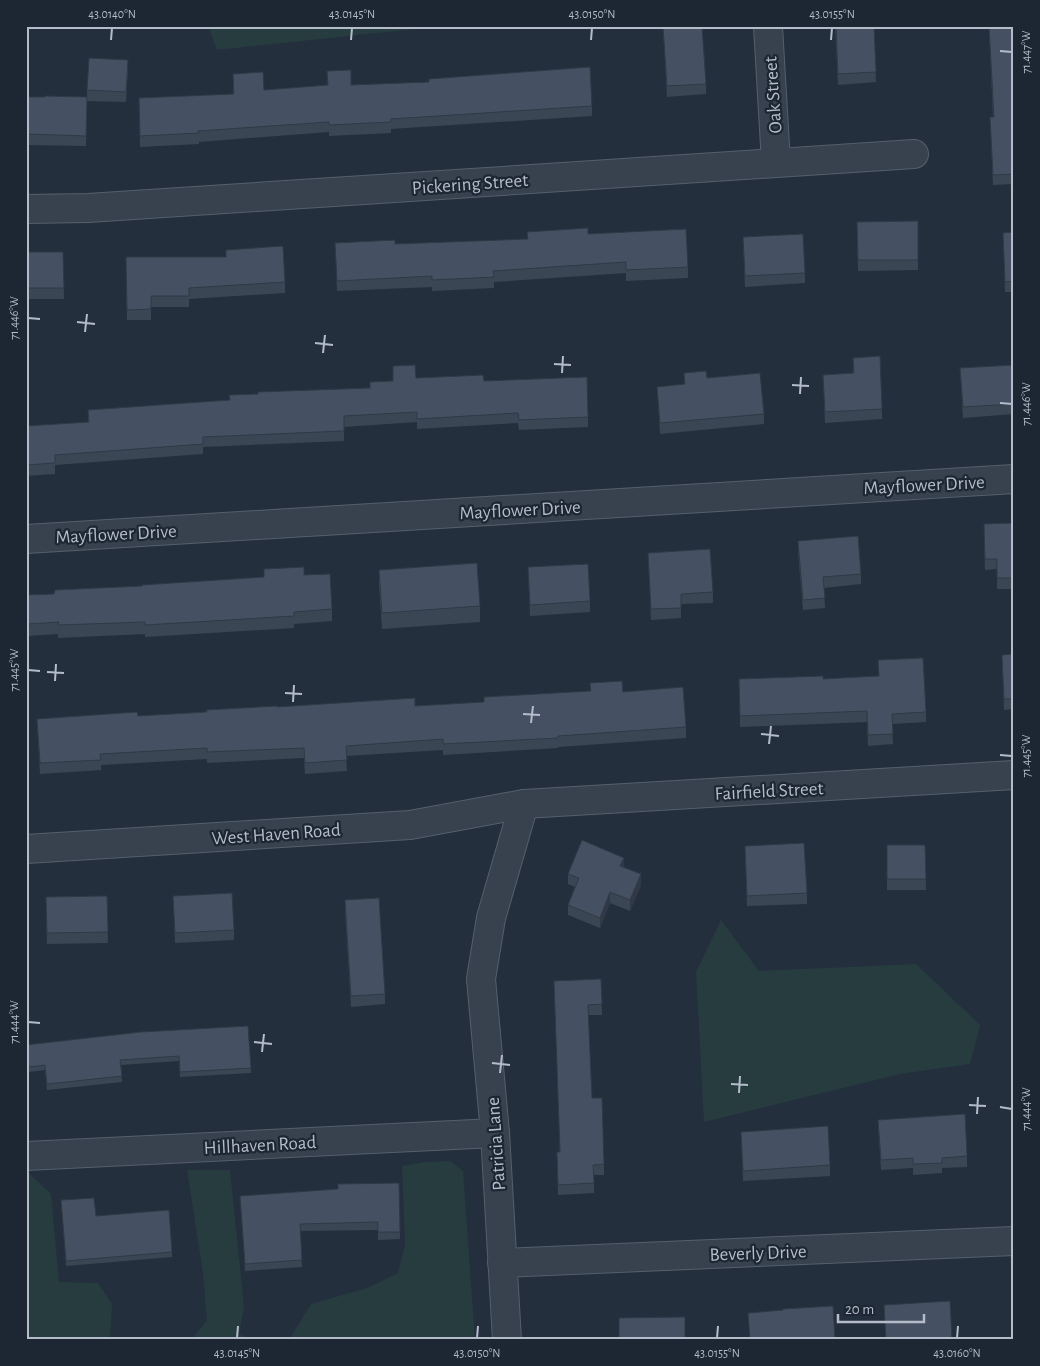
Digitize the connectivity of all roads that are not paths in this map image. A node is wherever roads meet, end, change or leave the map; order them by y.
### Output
1 (768, 26) edge
2 (914, 154) dead end
3 (776, 163) junction
4 (26, 209) edge
5 (1014, 479) edge
6 (26, 538) edge
7 (1014, 776) edge
8 (524, 804) junction
9 (26, 849) edge
10 (495, 1133) junction
11 (26, 1156) edge
12 (1014, 1241) edge
13 (502, 1263) junction
14 (507, 1340) edge

1 - 3 street, Oak Street
2 - 3 street, Pickering Street
3 - 4 street, Pickering Street
5 - 6 street, Mayflower Drive
7 - 8 street, Fairfield Street
8 - 9 street, West Haven Road
8 - 10 street, Patricia Lane
10 - 11 street, Hillhaven Road
10 - 13 street, Patricia Lane
12 - 13 street, Beverly Drive
13 - 14 street, Patricia Lane

